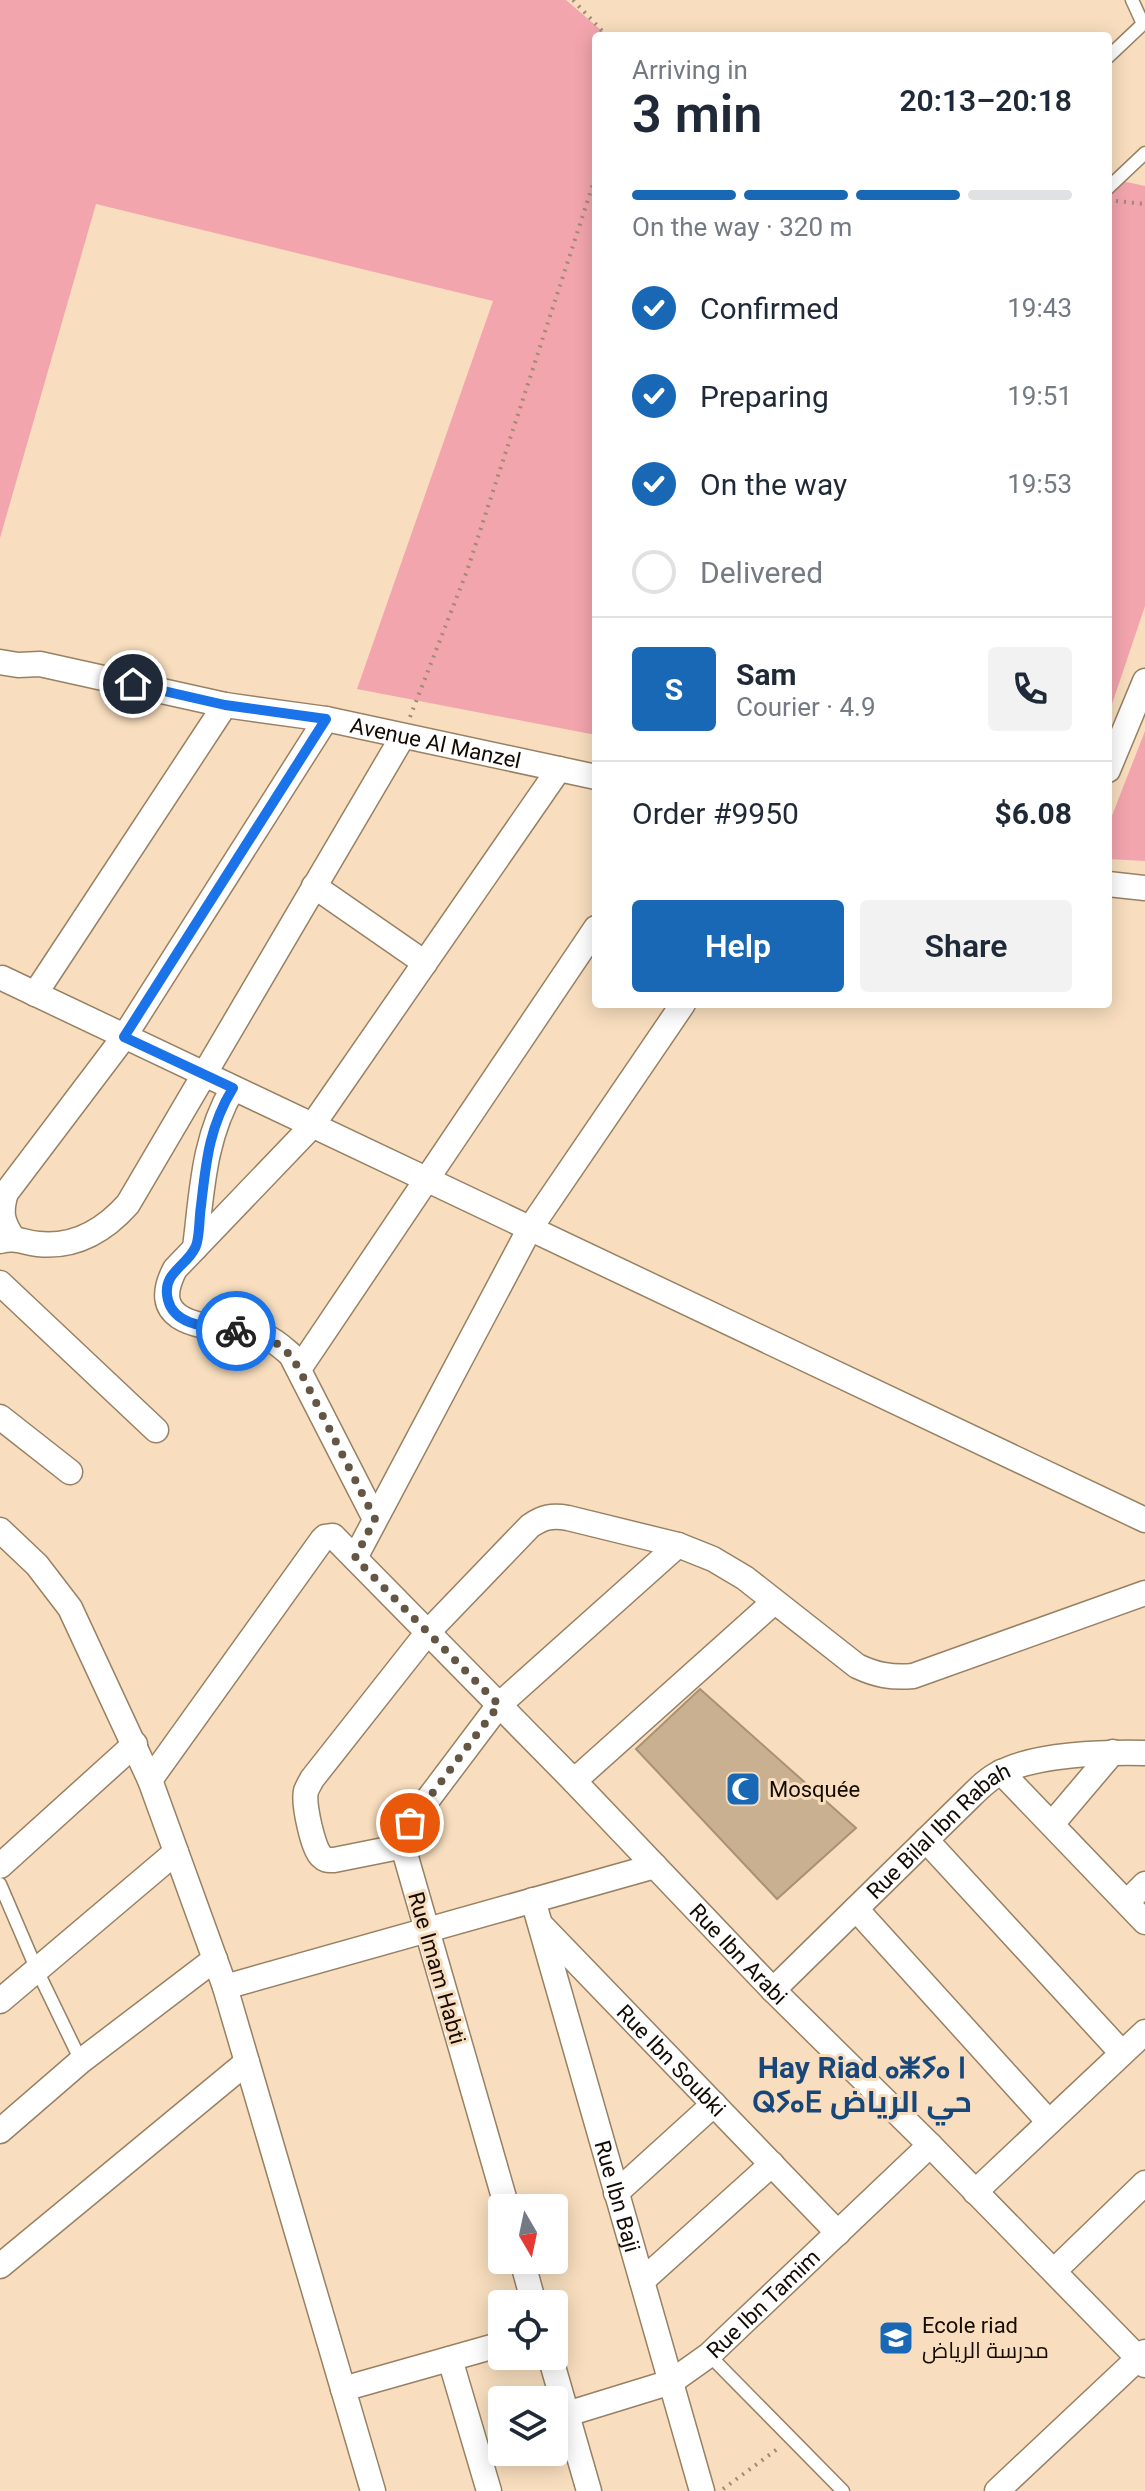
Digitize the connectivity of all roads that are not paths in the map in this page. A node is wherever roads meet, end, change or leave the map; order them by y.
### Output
1 (1132, 0) edge
2 (1144, 23) edge
3 (1112, 53) edge
4 (1145, 153) edge
5 (1112, 184) edge
6 (0, 647) edge
7 (0, 662) edge
8 (40, 664) junction
9 (1145, 681) edge
10 (225, 705) junction
11 (326, 719) junction
12 (403, 736) junction
13 (1112, 760) edge
14 (559, 769) junction
15 (592, 776) edge
16 (1112, 884) edge
17 (314, 886) junction
18 (1145, 888) edge
19 (592, 934) edge
20 (425, 963) junction
21 (2, 978) dead end
22 (35, 994) junction
23 (680, 1008) edge
24 (124, 1037) junction
25 (203, 1074) junction
26 (233, 1088) junction
27 (312, 1126) junction
28 (426, 1180) junction
29 (529, 1230) junction
30 (7, 1239) edge
31 (195, 1248) junction
32 (0, 1283) edge
33 (299, 1369) junction
34 (0, 1417) edge
35 (156, 1430) dead end
36 (70, 1472) dead end
37 (375, 1519) junction
38 (1145, 1520) edge
39 (0, 1530) edge
40 (678, 1545) junction
41 (355, 1558) junction
42 (1145, 1593) edge
43 (774, 1602) junction
44 (428, 1632) junction
45 (499, 1705) junction
46 (135, 1744) junction
47 (1113, 1752) junction
48 (1145, 1753) edge
49 (1001, 1772) junction
50 (150, 1780) junction
51 (574, 1781) junction
52 (1052, 1824) junction
53 (926, 1840) junction
54 (404, 1846) junction
55 (176, 1852) junction
56 (0, 1866) edge
57 (655, 1866) junction
58 (0, 1884) edge
59 (1145, 1884) edge
60 (1127, 1902) junction
61 (856, 1909) junction
62 (536, 1912) junction
63 (1145, 1922) edge
64 (426, 1930) junction
65 (215, 1959) junction
66 (36, 1968) junction
67 (225, 1987) junction
68 (773, 1990) junction
69 (0, 2001) edge
70 (1145, 2032) edge
71 (1122, 2053) junction
72 (81, 2061) junction
73 (247, 2062) junction
74 (714, 2104) junction
75 (1049, 2122) junction
76 (0, 2131) edge
77 (930, 2145) junction
78 (772, 2164) junction
79 (1145, 2183) edge
80 (975, 2192) junction
81 (616, 2193) junction
82 (503, 2194) edge
83 (838, 2233) junction
84 (0, 2266) edge
85 (1054, 2271) junction
86 (642, 2281) junction
87 (488, 2348) edge
88 (709, 2355) junction
89 (1143, 2358) edge
90 (450, 2359) junction
91 (671, 2382) junction
92 (343, 2389) junction
93 (568, 2414) edge
94 (568, 2418) edge
95 (373, 2491) edge
96 (489, 2491) edge
97 (589, 2491) edge
98 (702, 2491) edge
99 (843, 2491) edge
100 (997, 2491) edge

1 - 2 lane
2 - 3 lane
4 - 5 lane
6 - 8 street, Avenue Al Manzel
7 - 8 street, Avenue Al Manzel
8 - 10 street, Avenue Al Manzel
9 - 13 street
10 - 11 street, Avenue Al Manzel
10 - 22 street
11 - 12 street, Avenue Al Manzel
11 - 24 street
12 - 14 street, Avenue Al Manzel
12 - 17 street
14 - 15 street, Avenue Al Manzel
14 - 20 street
16 - 18 street
17 - 20 street
17 - 25 street
19 - 28 street
20 - 27 street
21 - 22 street
22 - 24 street
23 - 29 street
24 - 25 street
24 - 30 street
25 - 26 street
25 - 30 street
26 - 27 street
26 - 31 street
27 - 28 street
27 - 31 street
28 - 29 street
28 - 33 street
29 - 37 street
29 - 38 street
31 - 33 street
32 - 35 street
33 - 37 street
34 - 36 street
37 - 41 street
39 - 46 street
40 - 43 street
40 - 44 street
40 - 45 street
41 - 44 street, Rue Ibn Arabi
41 - 50 street, Rue Ibn Arabi
42 - 43 street
43 - 51 street
44 - 45 street, Rue Ibn Arabi
44 - 54 street
45 - 51 street, Rue Ibn Arabi
45 - 54 street
46 - 50 street
46 - 56 street
47 - 48 street, Rue Bilal Ibn Rabah
47 - 49 street, Rue Bilal Ibn Rabah
47 - 52 street
49 - 52 street
49 - 53 street, Rue Bilal Ibn Rabah
50 - 55 street
51 - 57 street, Rue Ibn Arabi
52 - 60 street
53 - 61 street, Rue Bilal Ibn Rabah
53 - 71 street
54 - 64 street, Rue Imam Habti
55 - 65 street
55 - 66 street
57 - 62 street
57 - 68 street, Rue Ibn Arabi
58 - 66 lane
59 - 60 street
60 - 63 street
61 - 68 street, Rue Bilal Ibn Rabah
61 - 75 street
62 - 64 street
62 - 74 street, Rue Ibn Soubki
62 - 81 street, Rue Ibn Baji
64 - 67 street
64 - 82 street, Rue Imam Habti
65 - 67 street
65 - 72 street
66 - 69 street
66 - 72 lane
67 - 73 street
68 - 77 street, Rue Ibn Arabi
70 - 71 street
71 - 75 street
72 - 76 street
73 - 84 street
73 - 92 street
74 - 78 street, Rue Ibn Soubki
74 - 81 street
75 - 80 street
77 - 80 street, Rue Ibn Arabi
77 - 83 street, Rue Ibn Tamim
78 - 83 street, Rue Ibn Soubki
78 - 86 street
79 - 85 street
80 - 85 street, Rue Ibn Arabi
81 - 86 street, Rue Ibn Baji
83 - 88 street, Rue Ibn Tamim
85 - 89 street, Rue Ibn Arabi
86 - 91 street, Rue Ibn Baji
87 - 90 street
88 - 91 street, Rue Ibn Tamim
88 - 99 lane
89 - 100 street
90 - 92 street
90 - 96 street
91 - 93 street, Rue Ibn Tamim
91 - 98 street, Rue Ibn Baji
92 - 95 street
94 - 97 street

